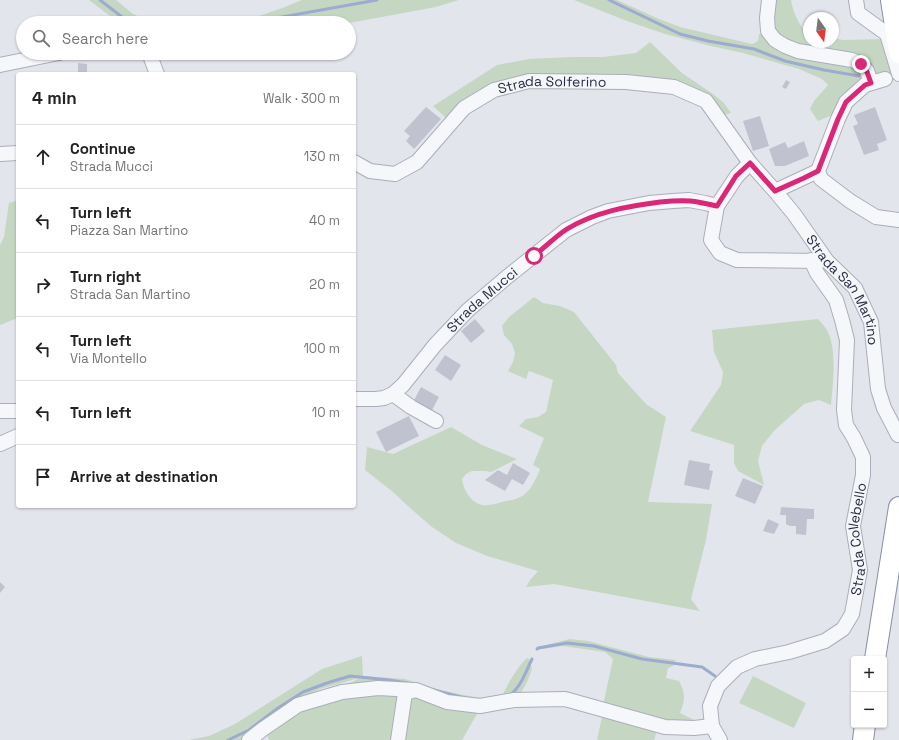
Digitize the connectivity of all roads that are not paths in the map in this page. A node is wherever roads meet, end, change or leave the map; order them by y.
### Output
1 (769, 0) edge
2 (856, 0) edge
3 (891, 0) edge
4 (899, 53) edge
5 (25, 60) edge
6 (152, 60) edge
7 (0, 65) edge
8 (156, 72) edge
9 (899, 74) edge
10 (885, 79) dead end
11 (871, 83) junction
12 (16, 153) edge
13 (0, 154) edge
14 (356, 163) edge
15 (750, 163) junction
16 (818, 171) junction
17 (775, 191) junction
18 (717, 206) junction
19 (899, 220) edge
20 (811, 260) junction
21 (827, 261) junction
22 (393, 394) junction
23 (356, 398) edge
24 (0, 411) edge
25 (16, 411) edge
26 (436, 421) dead end
27 (898, 435) edge
28 (16, 437) edge
29 (0, 444) edge
30 (899, 507) edge
31 (875, 656) edge
32 (416, 690) junction
33 (712, 726) junction
34 (865, 728) edge
35 (249, 740) edge
36 (398, 740) edge
37 (720, 740) edge
38 (863, 740) edge

1 - 11 street
2 - 9 street
3 - 4 highway
5 - 7 street
6 - 8 street
10 - 11 street
11 - 16 street
12 - 13 street
14 - 15 street, Strada Solferino
15 - 17 street, Strada San Martino
15 - 18 street
16 - 17 street
16 - 19 street
17 - 21 street, Strada San Martino
18 - 20 street
18 - 22 street, Strada Mucci
20 - 21 street
20 - 33 street, Strada Collebello
21 - 27 street, Strada San Martino
22 - 23 street
22 - 26 street
24 - 25 street
28 - 29 street
30 - 31 highway
32 - 33 street
32 - 35 street
32 - 36 street
33 - 37 street, Strada Collebello
34 - 38 highway

